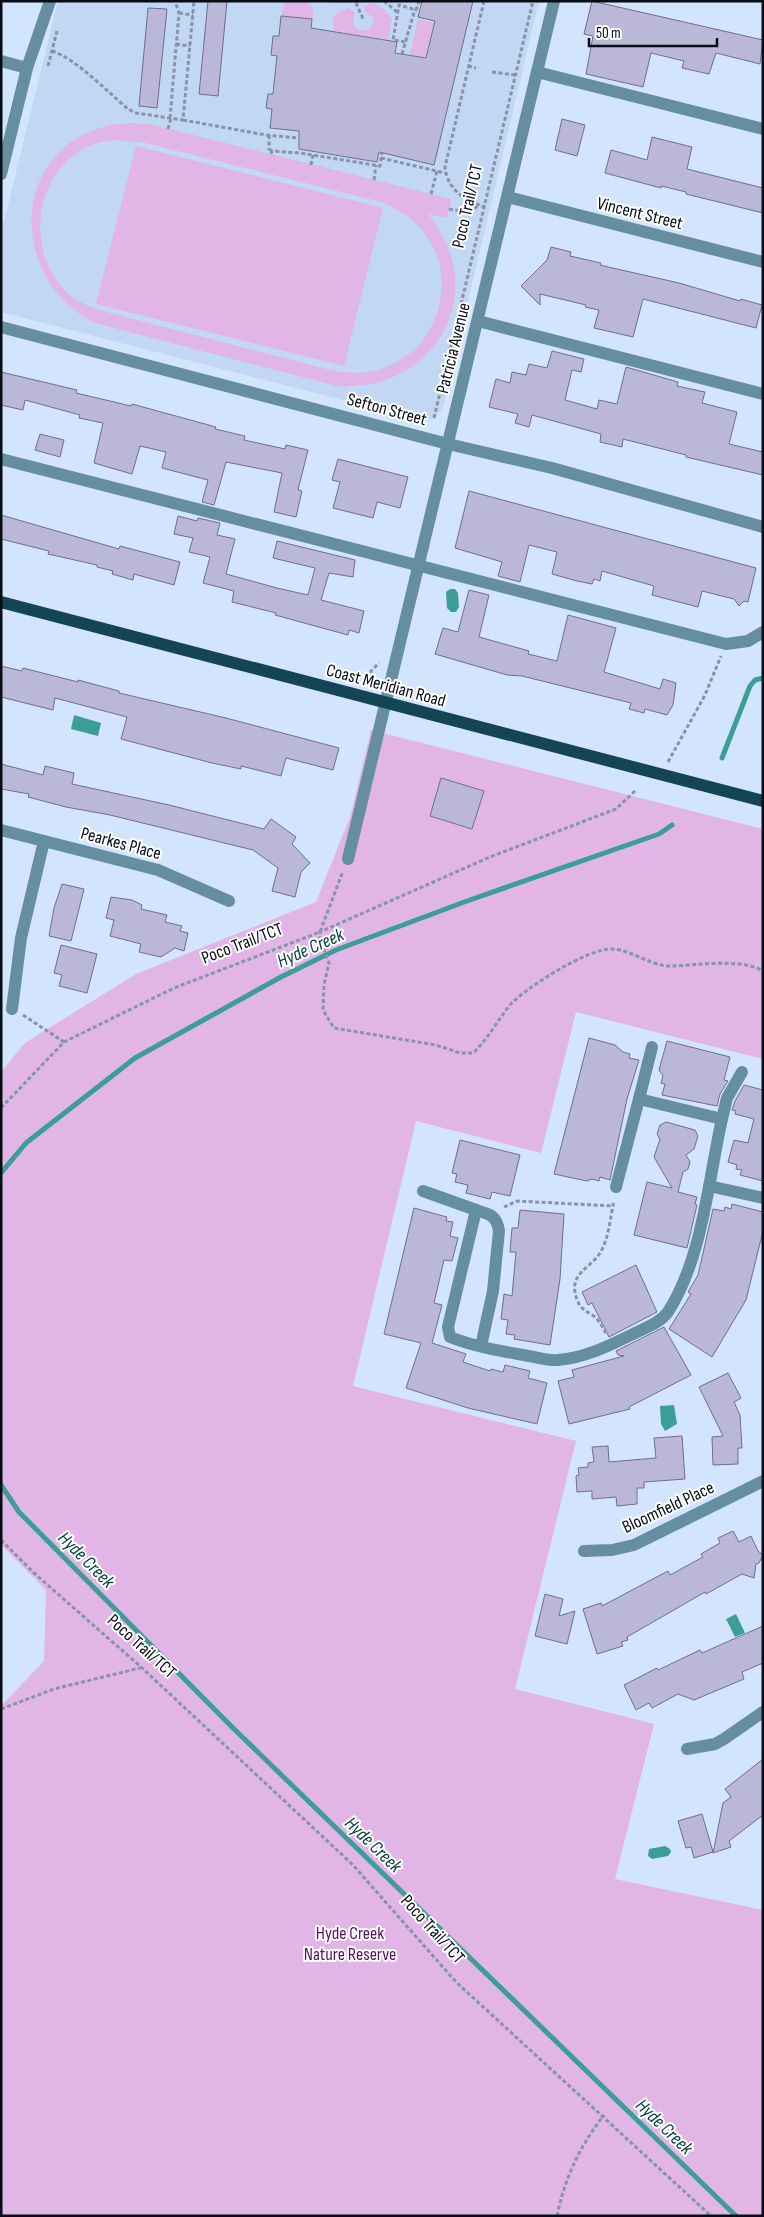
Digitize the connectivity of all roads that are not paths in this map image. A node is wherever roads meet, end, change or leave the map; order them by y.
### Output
1 (50, 1) edge
2 (554, 1) edge
3 (1, 61) edge
4 (27, 68) junction
5 (537, 72) junction
6 (763, 129) edge
7 (1, 174) edge
8 (508, 197) junction
9 (763, 262) edge
10 (478, 321) junction
11 (1, 327) edge
12 (763, 394) edge
13 (448, 444) junction
14 (1, 460) edge
15 (763, 527) edge
16 (419, 567) junction
17 (1, 602) edge
18 (763, 632) edge
19 (386, 703) junction
20 (763, 801) edge
21 (1, 830) edge
22 (44, 841) junction
23 (348, 859) road end
24 (229, 901) dead end
25 (12, 1008) road end
26 (652, 1047) dead end
27 (742, 1072) dead end
28 (639, 1099) junction
29 (722, 1119) junction
30 (709, 1186) junction
31 (423, 1191) dead end
32 (616, 1192) road end
33 (763, 1198) edge
34 (476, 1210) junction
35 (482, 1346) junction
36 (763, 1481) edge
37 (584, 1551) dead end
38 (763, 1712) edge
39 (687, 1749) dead end

1 - 4 street
2 - 5 street, Patricia Avenue
3 - 4 street
4 - 7 street
5 - 6 street
5 - 8 street, Patricia Avenue
8 - 9 street, Vincent Street
8 - 10 street, Patricia Avenue
10 - 12 street
10 - 13 street, Patricia Avenue
11 - 13 street, Sefton Street
13 - 15 street, Sefton Street
13 - 16 street, Patricia Avenue
14 - 16 street
16 - 18 street
16 - 19 street, Patricia Avenue
17 - 19 main road, Coast Meridian Road
19 - 20 main road, Coast Meridian Road
19 - 23 street, Patricia Avenue
21 - 22 street, Pearkes Place
22 - 24 street, Pearkes Place
22 - 25 street
26 - 28 street
27 - 29 street
28 - 29 street
28 - 32 street
29 - 30 street
30 - 33 street
30 - 35 street
31 - 34 street
34 - 35 street
34 - 35 street
36 - 37 street, Bloomfield Place
38 - 39 street

